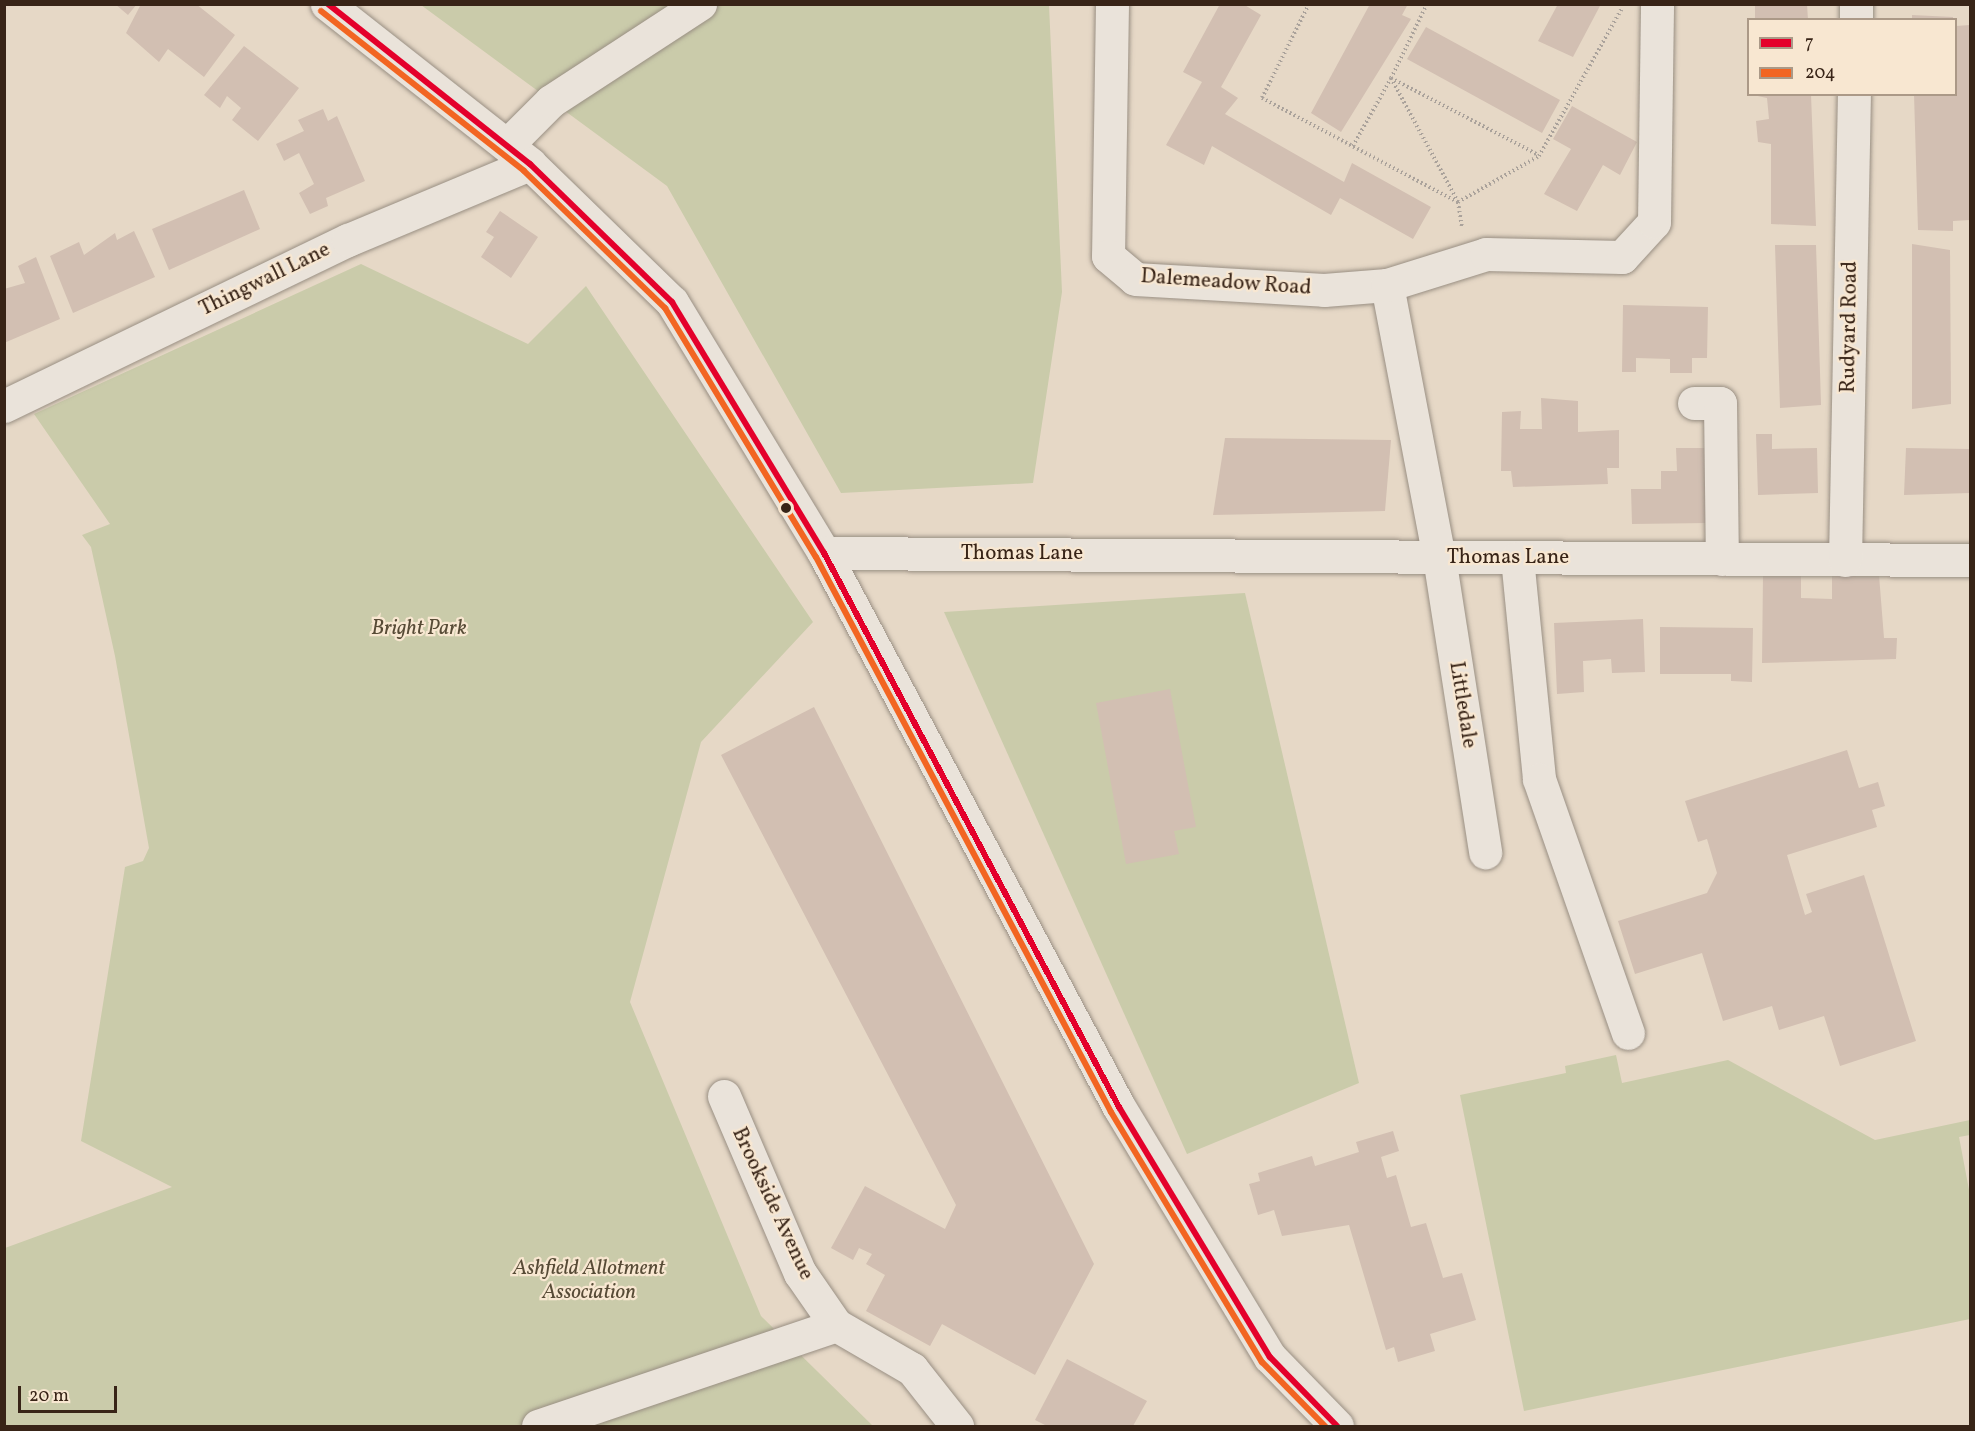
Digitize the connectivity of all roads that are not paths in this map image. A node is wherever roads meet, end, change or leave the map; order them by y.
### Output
1 (327, 4) edge
2 (700, 4) edge
3 (1112, 4) edge
4 (1657, 4) edge
5 (1854, 96) edge
6 (518, 154) junction
7 (1387, 285) junction
8 (1694, 403) dead end
9 (4, 406) edge
10 (824, 553) junction
11 (1439, 557) junction
12 (1517, 558) junction
13 (1722, 559) junction
14 (1845, 560) junction
15 (1971, 560) edge
16 (1485, 852) dead end
17 (1628, 1033) dead end
18 (724, 1096) dead end
19 (836, 1325) junction
20 (1321, 1421) edge
21 (538, 1426) edge
22 (957, 1426) edge

1 - 6 street
2 - 6 street
3 - 7 street, Dalemeadow Road
4 - 7 street, Dalemeadow Road
5 - 14 street, Rudyard Road
6 - 9 street, Thingwall Lane
6 - 10 street
7 - 11 street
8 - 13 street
10 - 11 street, Thomas Lane
10 - 20 street
11 - 12 street, Thomas Lane
11 - 16 street, Littledale
12 - 13 street, Thomas Lane
12 - 17 street
13 - 14 street, Thomas Lane
14 - 15 street, Thomas Lane
18 - 19 street, Brookside Avenue
19 - 21 street
19 - 22 street, Brookside Avenue

